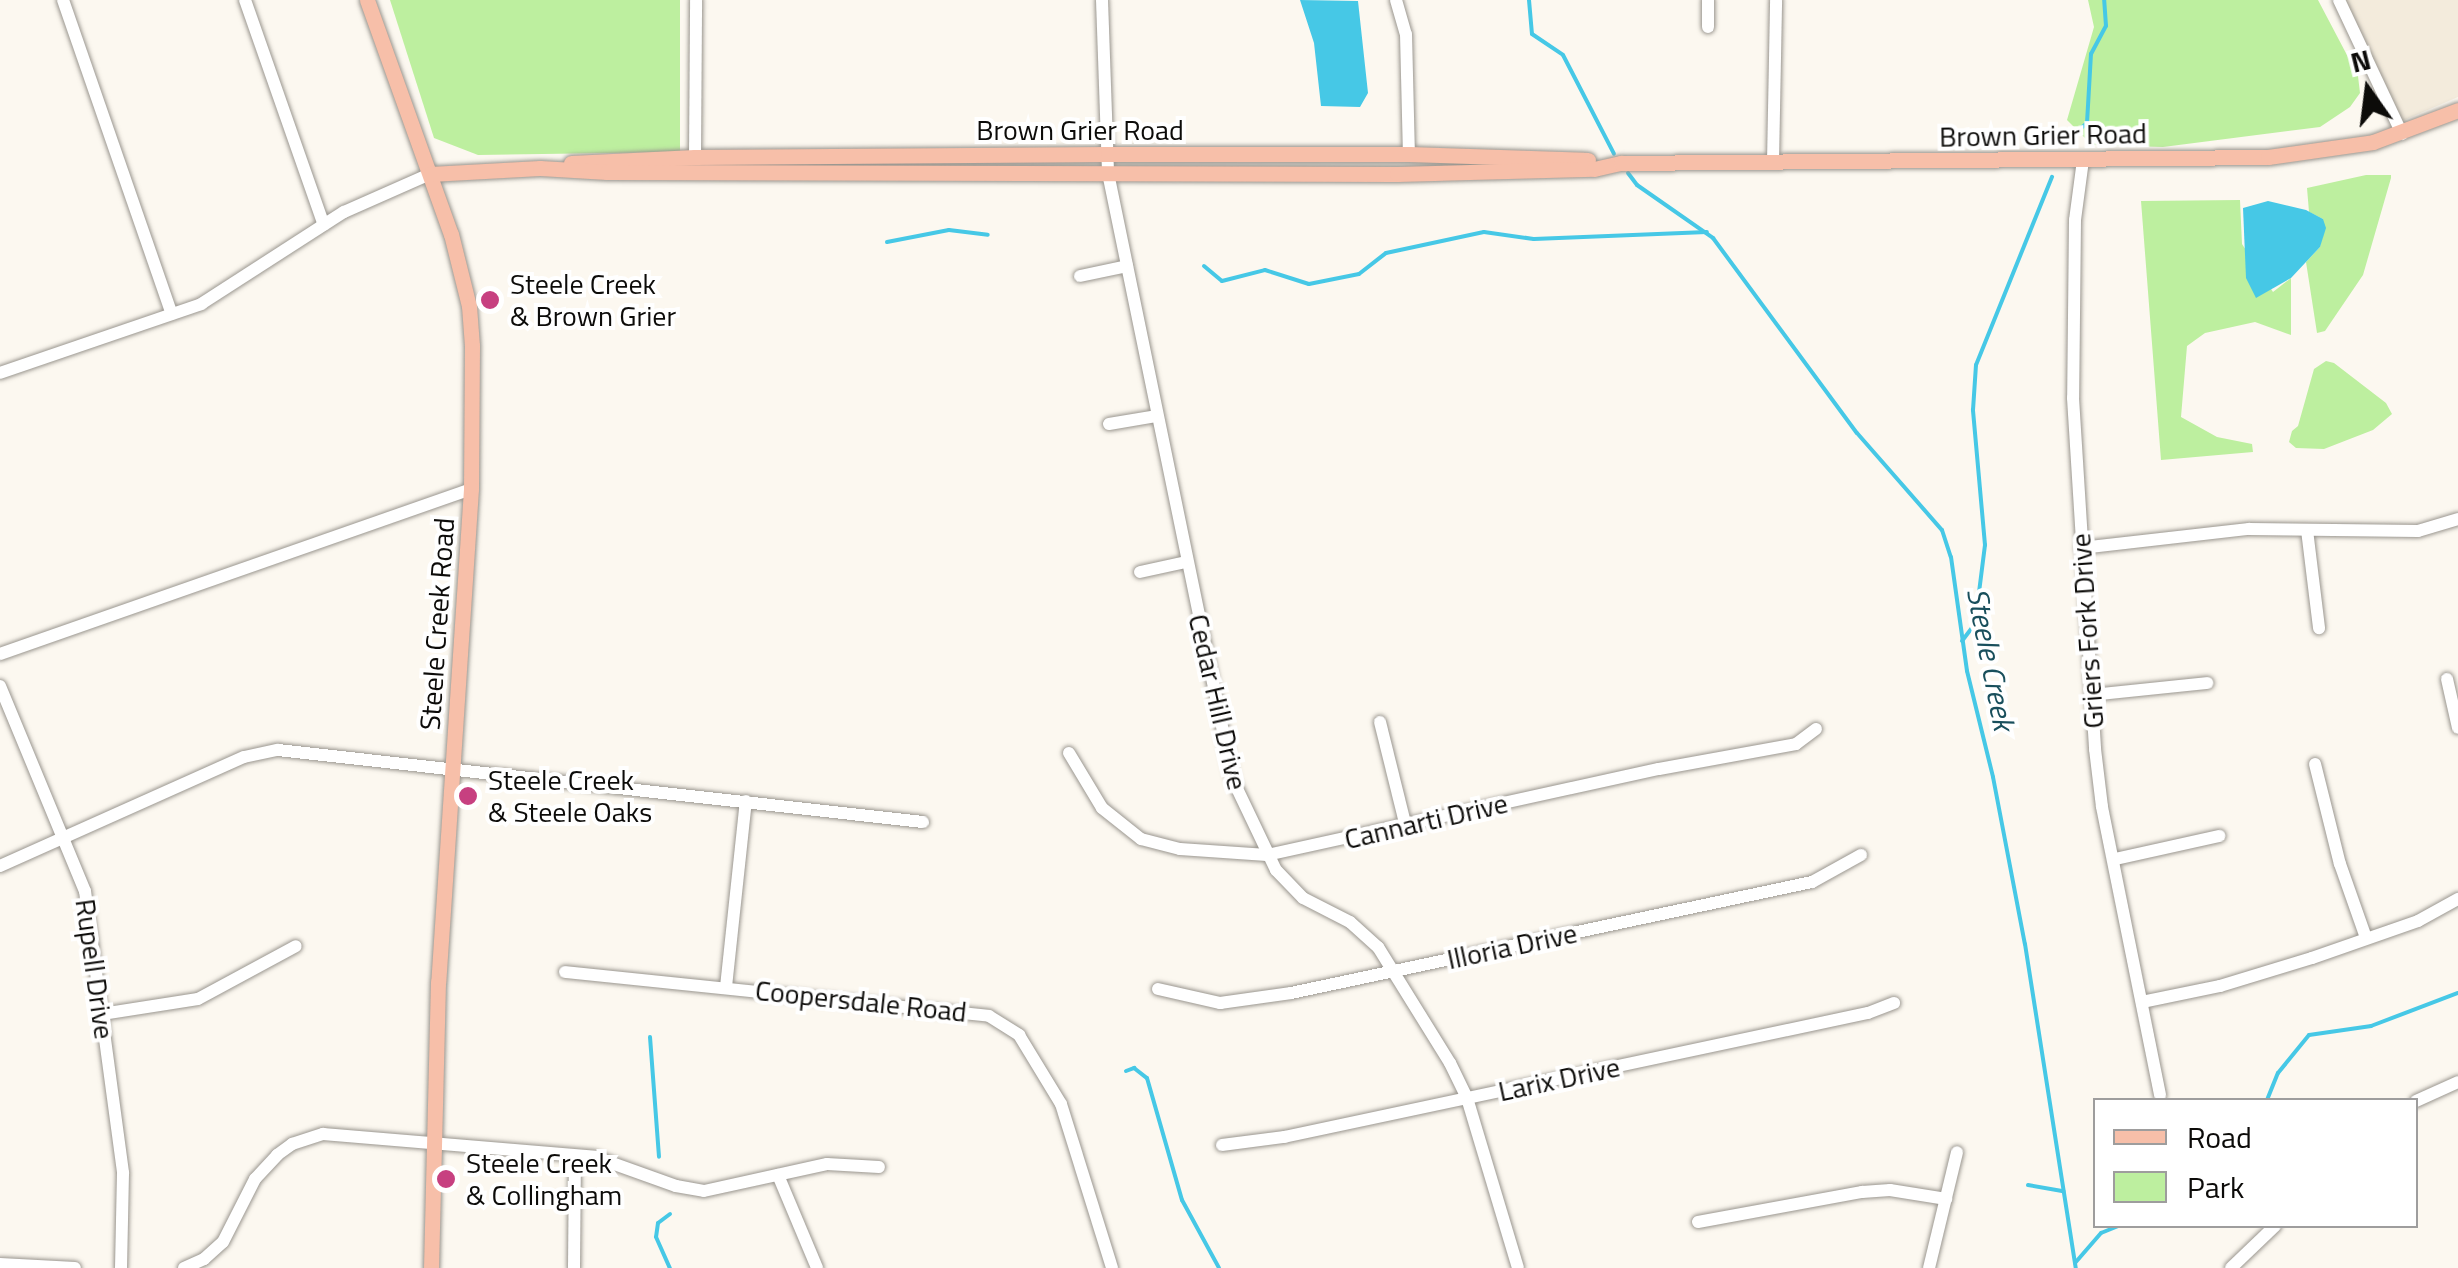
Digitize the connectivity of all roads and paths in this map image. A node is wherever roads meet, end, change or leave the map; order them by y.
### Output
1 (63, 0) edge
2 (246, 0) edge
3 (367, 0) edge
4 (696, 0) edge
5 (1102, 0) edge
6 (1396, 0) edge
7 (1708, 0) edge
8 (1776, 0) edge
9 (2339, 0) edge
10 (1708, 27) dead end
11 (2458, 110) edge
12 (2402, 134) junction
13 (1108, 154) junction
14 (1409, 154) junction
15 (695, 157) junction
16 (2083, 160) junction
17 (1773, 162) junction
18 (1621, 163) junction
19 (540, 168) junction
20 (1108, 173) junction
21 (1246, 173) junction
22 (430, 174) junction
23 (324, 224) junction
24 (1127, 266) junction
25 (1080, 276) dead end
26 (172, 314) junction
27 (2, 368) edge
28 (1157, 416) junction
29 (1109, 424) dead end
30 (471, 489) junction
31 (2458, 519) edge
32 (2307, 530) junction
33 (2082, 548) junction
34 (1186, 562) junction
35 (1140, 572) dead end
36 (2319, 628) dead end
37 (0, 654) edge
38 (2447, 679) dead end
39 (2207, 683) dead end
40 (0, 686) edge
41 (2092, 695) junction
42 (1380, 722) dead end
43 (2458, 728) edge
44 (1816, 729) dead end
45 (1069, 753) dead end
46 (2315, 764) dead end
47 (452, 767) junction
48 (746, 801) junction
49 (923, 822) dead end
50 (1406, 827) junction
51 (2219, 836) dead end
52 (66, 838) junction
53 (1860, 855) dead end
54 (1267, 856) junction
55 (2114, 859) junction
56 (0, 866) edge
57 (2458, 899) edge
58 (2366, 938) junction
59 (296, 946) dead end
60 (1394, 971) junction
61 (565, 972) dead end
62 (726, 987) junction
63 (1158, 989) dead end
64 (2142, 1002) junction
65 (1894, 1003) dead end
66 (102, 1014) junction
67 (2458, 1082) edge
68 (2160, 1095) dead end
69 (1467, 1098) junction
70 (2418, 1100) edge
71 (1222, 1145) dead end
72 (432, 1146) junction
73 (1957, 1152) dead end
74 (576, 1156) junction
75 (880, 1167) dead end
76 (778, 1174) junction
77 (1946, 1199) junction
78 (1698, 1222) dead end
79 (2273, 1228) edge
80 (0, 1264) edge
81 (1109, 1267) edge
82 (75, 1268) edge
83 (120, 1268) edge
84 (184, 1268) edge
85 (431, 1268) edge
86 (574, 1268) edge
87 (818, 1268) edge
88 (1518, 1268) edge
89 (1930, 1268) edge
90 (2231, 1268) edge

1 - 26 street
2 - 23 street
3 - 22 main road, Steele Creek Road
4 - 15 street
5 - 13 street, Cedar Hill Drive
6 - 14 street
7 - 10 street
8 - 17 street
9 - 12 street
11 - 12 main road, Brown Grier Road
12 - 16 main road, Brown Grier Road
13 - 14 main road, Brown Grier Road
13 - 15 main road, Brown Grier Road
13 - 20 street, Cedar Hill Drive
14 - 18 main road, Brown Grier Road
14 - 21 main road
15 - 19 main road, Brown Grier Road
16 - 17 main road, Brown Grier Road
16 - 33 street, Griers Fork Drive
17 - 18 main road, Brown Grier Road
18 - 21 main road, Brown Grier Road
19 - 20 main road, Brown Grier Road
19 - 22 main road, Brown Grier Road
20 - 21 main road, Brown Grier Road
20 - 24 street, Cedar Hill Drive
22 - 23 street, Brown Grier Road
22 - 30 main road, Steele Creek Road
23 - 26 street, Brown Grier Road
24 - 25 street
24 - 28 street, Cedar Hill Drive
26 - 27 street, Brown Grier Road
28 - 29 street
28 - 34 street, Cedar Hill Drive
30 - 37 street
30 - 47 main road, Steele Creek Road
31 - 32 street
32 - 33 street
32 - 36 street
33 - 41 street, Griers Fork Drive
34 - 35 street
34 - 54 street, Cedar Hill Drive
38 - 43 street
39 - 41 street
40 - 52 street, Rupell Drive
41 - 55 street, Griers Fork Drive
42 - 50 street
44 - 50 street, Cannarti Drive
45 - 54 street, Cannarti Drive
46 - 58 street
47 - 48 street
47 - 52 street
47 - 72 main road, Steele Creek Road
48 - 49 street
48 - 62 street
50 - 54 street, Cannarti Drive
51 - 55 street
52 - 56 street
52 - 66 street, Rupell Drive
53 - 60 street, Illoria Drive
54 - 60 street, Cedar Hill Drive
55 - 64 street, Griers Fork Drive
57 - 58 street
58 - 64 street
59 - 66 street
60 - 63 street, Illoria Drive
60 - 69 street, Cedar Hill Drive
61 - 62 street, Coopersdale Road
62 - 81 street, Coopersdale Road
64 - 68 street, Griers Fork Drive
65 - 69 street, Larix Drive
66 - 83 street, Rupell Drive
67 - 70 street
69 - 71 street, Larix Drive
69 - 88 street, Cedar Hill Drive
72 - 74 street
72 - 84 street
72 - 85 main road, Steele Creek Road
73 - 77 street
74 - 76 street
74 - 86 street
75 - 76 street
76 - 87 street
77 - 78 street
77 - 89 street
79 - 90 street
80 - 82 street

